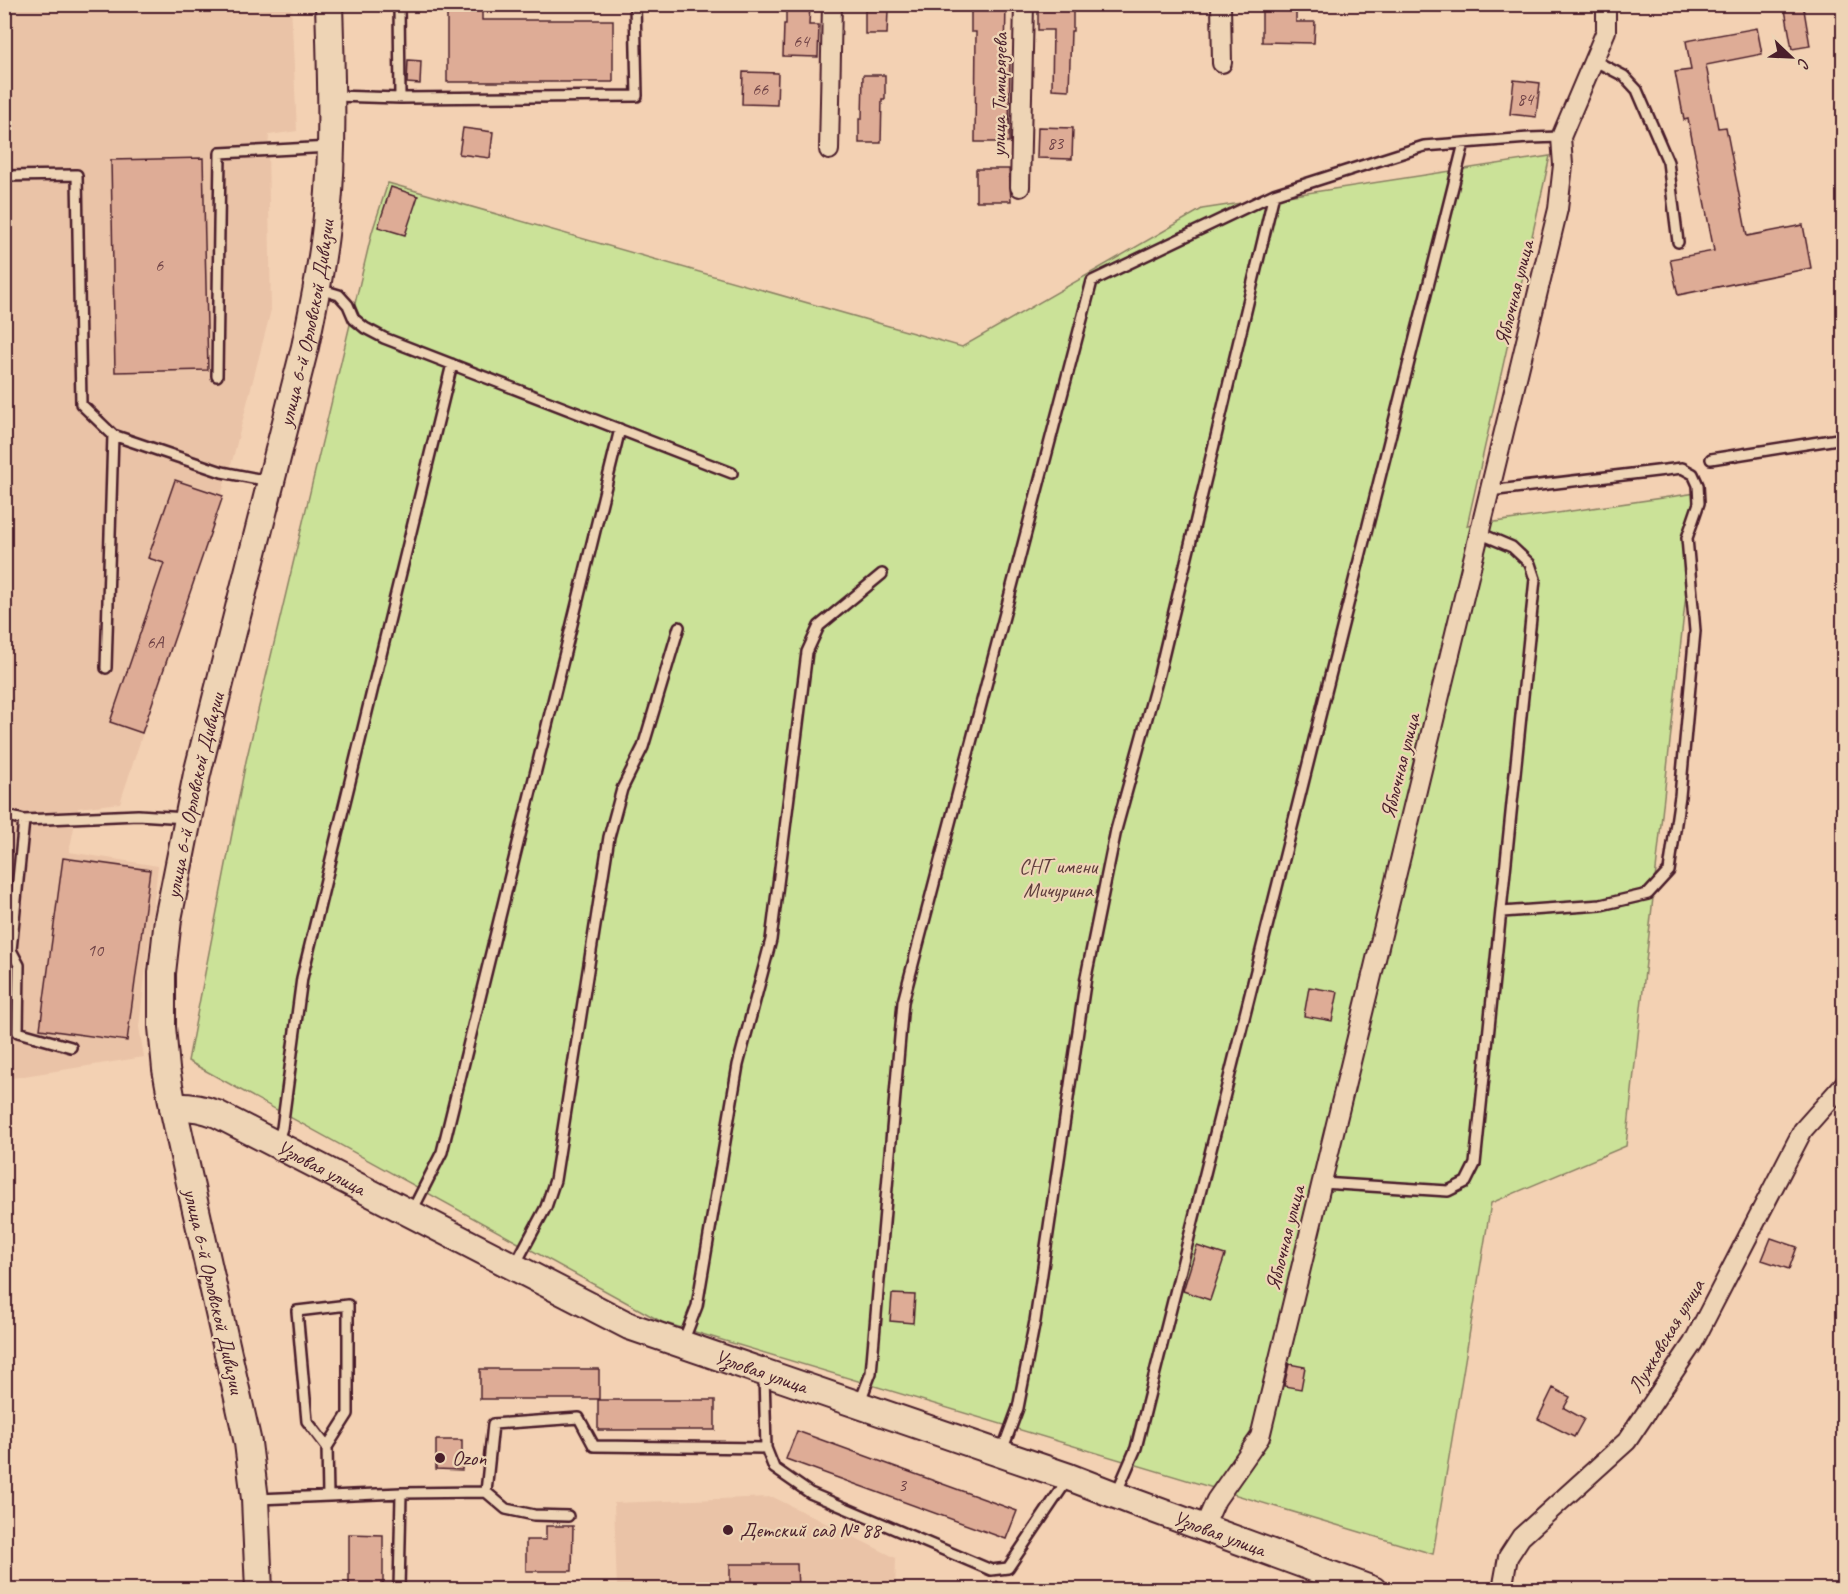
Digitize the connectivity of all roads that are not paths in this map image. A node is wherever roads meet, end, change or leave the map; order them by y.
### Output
1 (329, 4) edge
2 (399, 4) edge
3 (635, 4) edge
4 (832, 4) edge
5 (1024, 4) edge
6 (1221, 4) edge
7 (1606, 4) edge
8 (1593, 60) junction
9 (1222, 63) dead end
10 (331, 96) junction
11 (400, 98) junction
12 (1561, 138) junction
13 (1464, 143) junction
14 (330, 147) junction
15 (829, 150) dead end
16 (4, 176) edge
17 (1020, 187) dead end
18 (1274, 194) junction
19 (1678, 242) dead end
20 (317, 288) junction
21 (452, 364) junction
22 (217, 376) dead end
23 (620, 429) junction
24 (113, 435) junction
25 (1844, 438) edge
26 (1711, 459) dead end
27 (732, 473) dead end
28 (271, 482) junction
29 (1490, 491) junction
30 (1479, 533) junction
31 (882, 574) dead end
32 (679, 627) dead end
33 (106, 668) dead end
34 (4, 815) edge
35 (188, 818) junction
36 (24, 820) junction
37 (1502, 912) junction
38 (70, 1047) dead end
39 (1844, 1084) edge
40 (173, 1107) junction
41 (277, 1145) junction
42 (1322, 1183) junction
43 (410, 1213) junction
44 (514, 1267) junction
45 (682, 1344) junction
46 (764, 1373) junction
47 (858, 1405) junction
48 (327, 1447) junction
49 (766, 1448) junction
50 (1001, 1454) junction
51 (1069, 1477) junction
52 (486, 1492) junction
53 (401, 1493) junction
54 (1115, 1495) junction
55 (328, 1496) junction
56 (255, 1499) junction
57 (568, 1516) dead end
58 (1204, 1527) junction
59 (259, 1590) edge
60 (399, 1590) edge
61 (1373, 1590) edge
62 (1502, 1590) edge

1 - 10 street, улица 6-й Орловской Дивизии
2 - 11 lane
3 - 11 lane
4 - 15 street
5 - 17 street, улица Тимирязева
6 - 9 street
7 - 8 street, Яблочная улица
8 - 12 street, Яблочная улица
8 - 19 lane
10 - 11 lane
10 - 14 street, улица 6-й Орловской Дивизии
12 - 13 lane
12 - 29 street, Яблочная улица
13 - 18 lane
13 - 54 lane
14 - 20 street, улица 6-й Орловской Дивизии
14 - 22 lane
16 - 24 lane
18 - 47 lane
18 - 50 lane
20 - 21 lane
20 - 28 street, улица 6-й Орловской Дивизии
21 - 23 lane
21 - 41 lane
23 - 27 lane
23 - 43 lane
24 - 28 lane
24 - 33 lane
25 - 26 lane
28 - 35 street, улица 6-й Орловской Дивизии
29 - 30 street, Яблочная улица
29 - 37 lane
30 - 37 lane
30 - 42 street, Яблочная улица
31 - 45 lane
32 - 44 lane
34 - 36 lane
35 - 36 lane
35 - 40 street, улица 6-й Орловской Дивизии
36 - 38 lane
37 - 42 lane
39 - 62 street, Лужковская улица
40 - 41 street, Узловая улица
40 - 56 street, улица 6-й Орловской Дивизии
41 - 43 street, Узловая улица
42 - 58 street, Яблочная улица
43 - 44 street, Узловая улица
44 - 45 street, Узловая улица
45 - 46 street, Узловая улица
46 - 47 street, Узловая улица
46 - 49 lane
47 - 50 street, Узловая улица
48 - 48 lane
48 - 55 lane
49 - 51 lane
49 - 52 lane
50 - 51 street, Узловая улица
51 - 54 street, Узловая улица
52 - 53 lane
52 - 57 lane
53 - 55 lane
53 - 60 lane
54 - 58 street, Узловая улица
55 - 56 lane
56 - 59 street, улица 6-й Орловской Дивизии
58 - 61 street, Узловая улица

